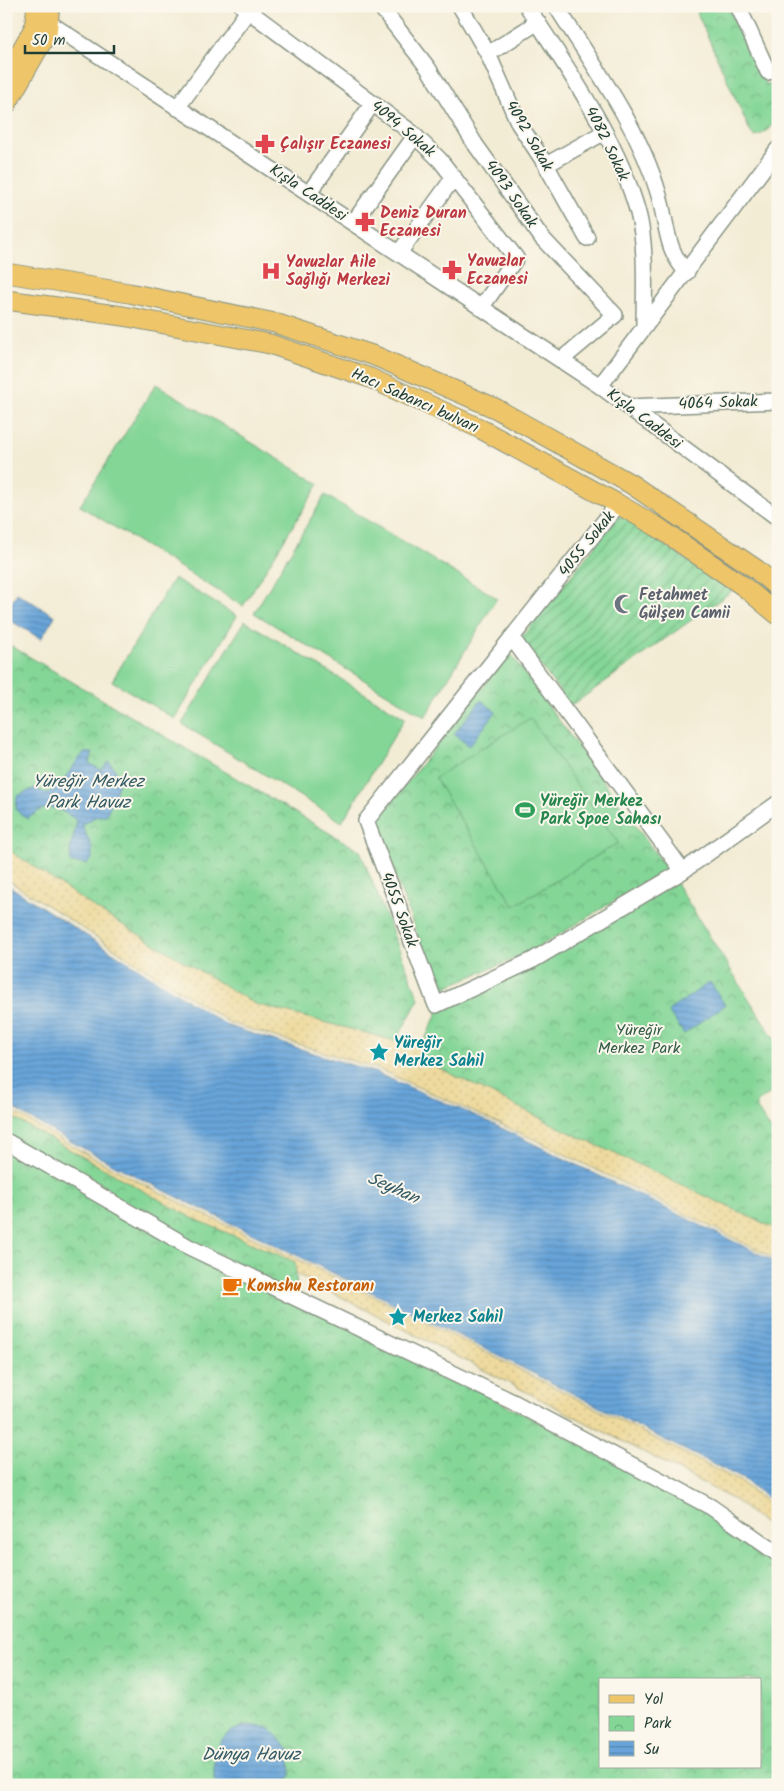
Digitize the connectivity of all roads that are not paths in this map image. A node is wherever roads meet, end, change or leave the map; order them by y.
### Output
1 (380, 6) edge
2 (460, 6) edge
3 (527, 6) edge
4 (556, 6) edge
5 (738, 6) edge
6 (245, 9) edge
7 (41, 10) edge
8 (538, 22) junction
9 (488, 54) junction
10 (768, 72) dead end
11 (6, 77) edge
12 (373, 104) junction
13 (6, 105) edge
14 (177, 108) junction
15 (603, 133) junction
16 (415, 136) junction
17 (778, 149) edge
18 (546, 165) junction
19 (454, 177) junction
20 (309, 193) junction
21 (353, 224) junction
22 (587, 238) dead end
23 (399, 253) junction
24 (687, 272) junction
25 (6, 273) edge
26 (6, 300) edge
27 (28, 304) junction
28 (6, 305) edge
29 (481, 308) junction
30 (644, 327) junction
31 (561, 360) junction
32 (600, 386) junction
33 (778, 401) edge
34 (628, 407) junction
35 (618, 504) junction
36 (778, 518) edge
37 (778, 588) edge
38 (778, 615) edge
39 (512, 638) junction
40 (778, 803) edge
41 (683, 871) junction
42 (6, 1140) edge
43 (778, 1554) edge

1 - 31 street, 4093 Sokak
2 - 9 street, 4092 Sokak
3 - 8 street, 4082 Sokak
4 - 24 street
5 - 10 street
6 - 12 street, 4094 Sokak
6 - 14 street
7 - 11 main road
7 - 13 main road
7 - 14 street, Kışla Caddesi
8 - 9 street
8 - 15 street, 4082 Sokak
9 - 18 street, 4092 Sokak
12 - 16 street, 4094 Sokak
12 - 20 street
14 - 20 street, Kışla Caddesi
15 - 18 street
15 - 30 street, 4082 Sokak
16 - 19 street, 4094 Sokak
16 - 21 street
17 - 24 street
18 - 22 street, 4092 Sokak
19 - 23 street
19 - 29 street, 4094 Sokak
20 - 21 street, Kışla Caddesi
21 - 23 street, Kışla Caddesi
23 - 29 street, Kışla Caddesi
24 - 30 street
25 - 37 main road, Hacı Sabancı bulvarı
26 - 27 main road, Hacı Sabancı bulvarı
27 - 28 main road
27 - 35 main road, Hacı Sabancı bulvarı
29 - 31 street, Kışla Caddesi
30 - 32 street
31 - 32 street, Kışla Caddesi
32 - 34 street, Kışla Caddesi
33 - 34 street, 4064 Sokak
34 - 36 street, Kışla Caddesi
35 - 38 main road, Hacı Sabancı bulvarı
35 - 39 street, 4055 Sokak
39 - 41 street
39 - 41 street, 4055 Sokak
40 - 41 street, 4055 Sokak
42 - 43 street

